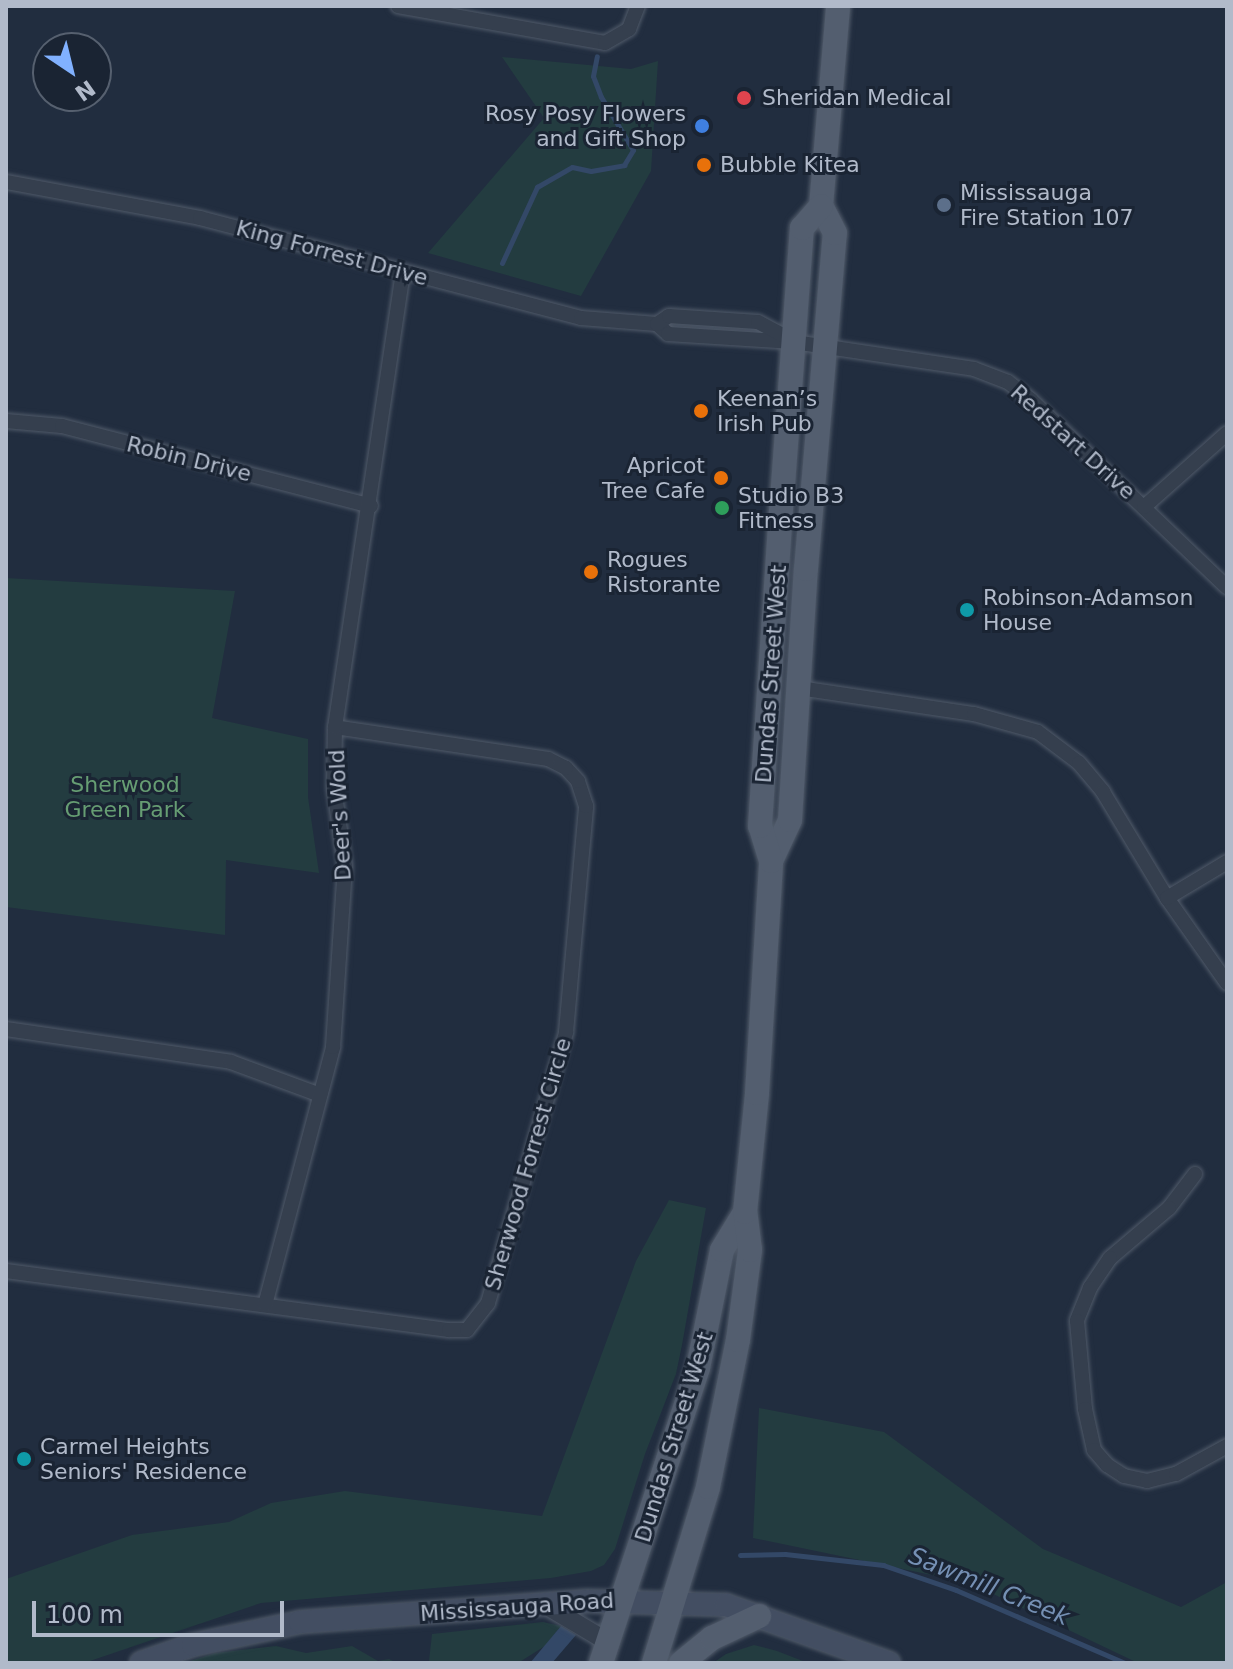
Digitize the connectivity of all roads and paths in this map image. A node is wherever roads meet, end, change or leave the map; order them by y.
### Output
1 (398, 6) edge
2 (638, 6) edge
3 (838, 6) edge
4 (6, 182) edge
5 (821, 206) junction
6 (403, 272) junction
7 (794, 342) junction
8 (826, 346) junction
9 (6, 421) edge
10 (1227, 433) edge
11 (371, 506) junction
12 (1144, 507) junction
13 (1227, 587) edge
14 (799, 688) junction
15 (335, 727) junction
16 (771, 861) junction
17 (1227, 862) edge
18 (1167, 898) junction
19 (1227, 983) edge
20 (6, 1029) edge
21 (320, 1095) junction
22 (1195, 1174) dead end
23 (745, 1212) junction
24 (6, 1271) edge
25 (265, 1305) junction
26 (1227, 1446) edge
27 (622, 1601) junction
28 (675, 1601) junction
29 (544, 1604) junction
30 (759, 1616) junction
31 (604, 1652) edge
32 (141, 1663) edge
33 (654, 1663) edge
34 (681, 1663) edge
35 (889, 1663) edge

1 - 2 street
3 - 5 main road, Dundas Street West
4 - 6 street, King Forrest Drive
5 - 7 main road, Dundas Street West
5 - 8 main road, Dundas Street West
6 - 7 street, King Forrest Drive
6 - 11 street, Deer's Wold
7 - 8 street, Redstart Drive
7 - 16 main road, Dundas Street West
8 - 12 street, Redstart Drive
8 - 14 main road, Dundas Street West
9 - 11 street, Robin Drive
10 - 12 street
11 - 15 street, Deer's Wold
12 - 13 street, Redstart Drive
14 - 16 main road, Dundas Street West
14 - 18 street
15 - 21 street, Deer's Wold
15 - 25 street, Sherwood Forrest Circle
16 - 23 main road, Dundas Street West
17 - 18 street
18 - 19 street
20 - 21 street
21 - 25 street, Deer's Wold
22 - 26 street
23 - 27 main road, Dundas Street West
23 - 28 main road, Dundas Street West
24 - 25 street, Sherwood Forrest Circle
27 - 28 main road, Mississauga Road
27 - 29 main road, Mississauga Road
27 - 31 main road, Dundas Street West
28 - 30 main road, Mississauga Road
28 - 33 main road, Dundas Street West
29 - 31 street
29 - 32 main road, Mississauga Road
30 - 34 main road
30 - 35 main road, Mississauga Road

